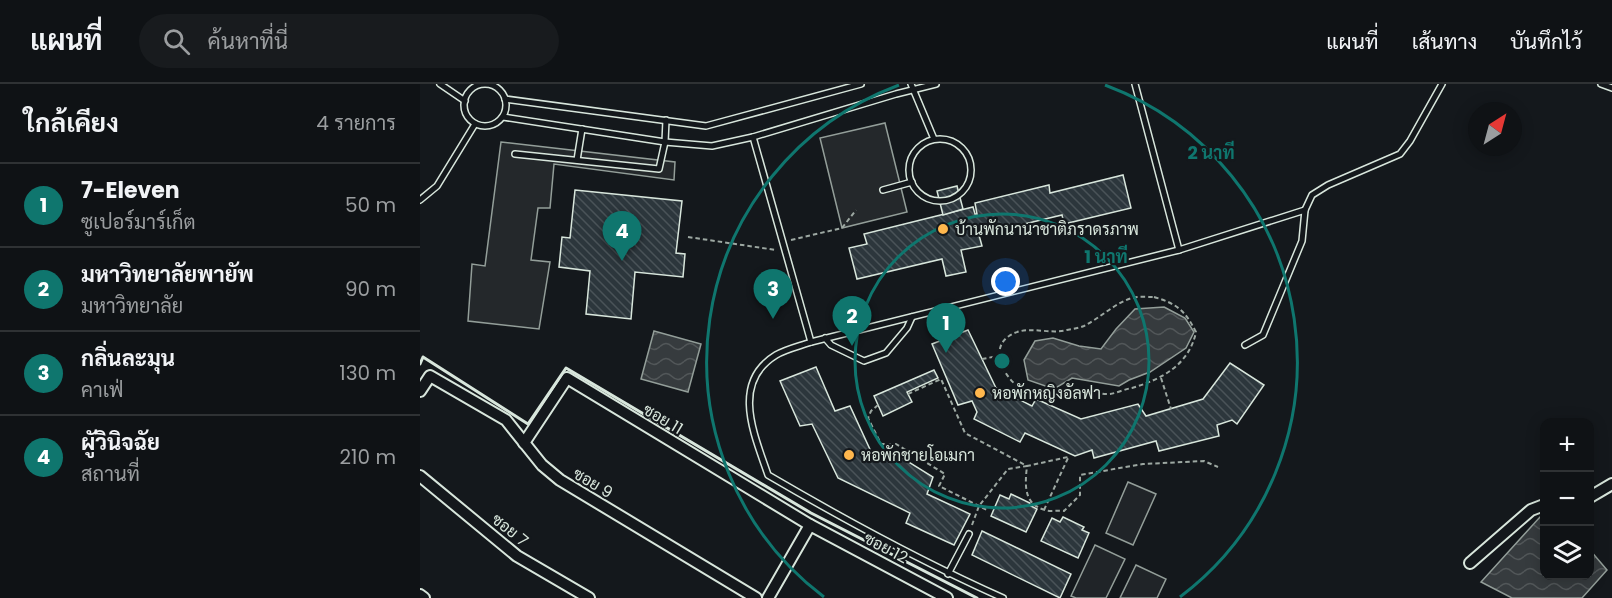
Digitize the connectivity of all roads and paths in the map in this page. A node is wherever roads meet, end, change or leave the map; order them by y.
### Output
1 (440, 84) edge
2 (861, 84) edge
3 (936, 84) edge
4 (1135, 84) edge
5 (1442, 84) edge
6 (1601, 84) edge
7 (472, 86) edge
8 (912, 87) edge
9 (1612, 88) edge
10 (505, 99) junction
11 (465, 101) junction
12 (503, 117) junction
13 (666, 120) junction
14 (475, 124) junction
15 (582, 129) junction
16 (753, 137) junction
17 (934, 139) junction
18 (665, 142) junction
19 (515, 154) dead end
20 (577, 160) junction
21 (912, 182) junction
22 (883, 190) dead end
23 (420, 200) edge
24 (856, 210) dead end
25 (1305, 210) junction
26 (688, 237) dead end
27 (784, 245) junction
28 (1179, 250) junction
29 (912, 317) junction
30 (825, 338) junction
31 (811, 342) junction
32 (1245, 345) dead end
33 (998, 356) junction
34 (982, 359) dead end
35 (1161, 378) junction
36 (420, 391) edge
37 (908, 394) dead end
38 (878, 405) dead end
39 (1171, 409) dead end
40 (524, 442) junction
41 (1027, 466) junction
42 (1218, 467) dead end
43 (420, 476) edge
44 (1612, 484) edge
45 (1594, 494) edge
46 (979, 506) junction
47 (1540, 507) edge
48 (987, 510) dead end
49 (1044, 510) junction
50 (810, 525) junction
51 (969, 534) joint
52 (1470, 563) dead end
53 (948, 574) junction
54 (420, 595) edge
55 (424, 598) edge
56 (589, 598) edge
57 (756, 598) edge
58 (768, 598) edge
59 (947, 598) edge
60 (1003, 598) edge

1 - 11 lane
2 - 13 lane
3 - 8 lane
4 - 28 lane
5 - 25 lane
6 - 9 lane
7 - 10 lane
7 - 11 lane
8 - 16 lane
8 - 17 lane
10 - 12 lane
10 - 13 lane
11 - 14 lane
12 - 14 lane
12 - 15 lane
13 - 18 lane
14 - 23 lane
15 - 18 lane
15 - 20 lane
16 - 18 lane
16 - 27 lane
17 - 21 lane
17 - 21 lane
18 - 20 lane
19 - 20 lane
21 - 22 lane
24 - 27 path
25 - 28 lane
25 - 32 lane
26 - 27 path
27 - 31 lane
28 - 29 lane
29 - 30 lane
29 - 30 lane
30 - 31 lane
31 - 53 lane
33 - 34 path
33 - 35 path
33 - 35 path
35 - 39 path
36 - 40 street, ซอย 9
37 - 41 path
38 - 46 path
40 - 50 street, ซอย 11
40 - 57 street, ซอย 9
41 - 46 path
41 - 49 path
41 - 49 path
42 - 49 path
43 - 56 street, ซอย 7
44 - 45 street
46 - 48 path
46 - 51 path
47 - 52 street
50 - 58 street
50 - 59 street, ซอย 12
51 - 53 lane
53 - 60 lane
54 - 55 street

